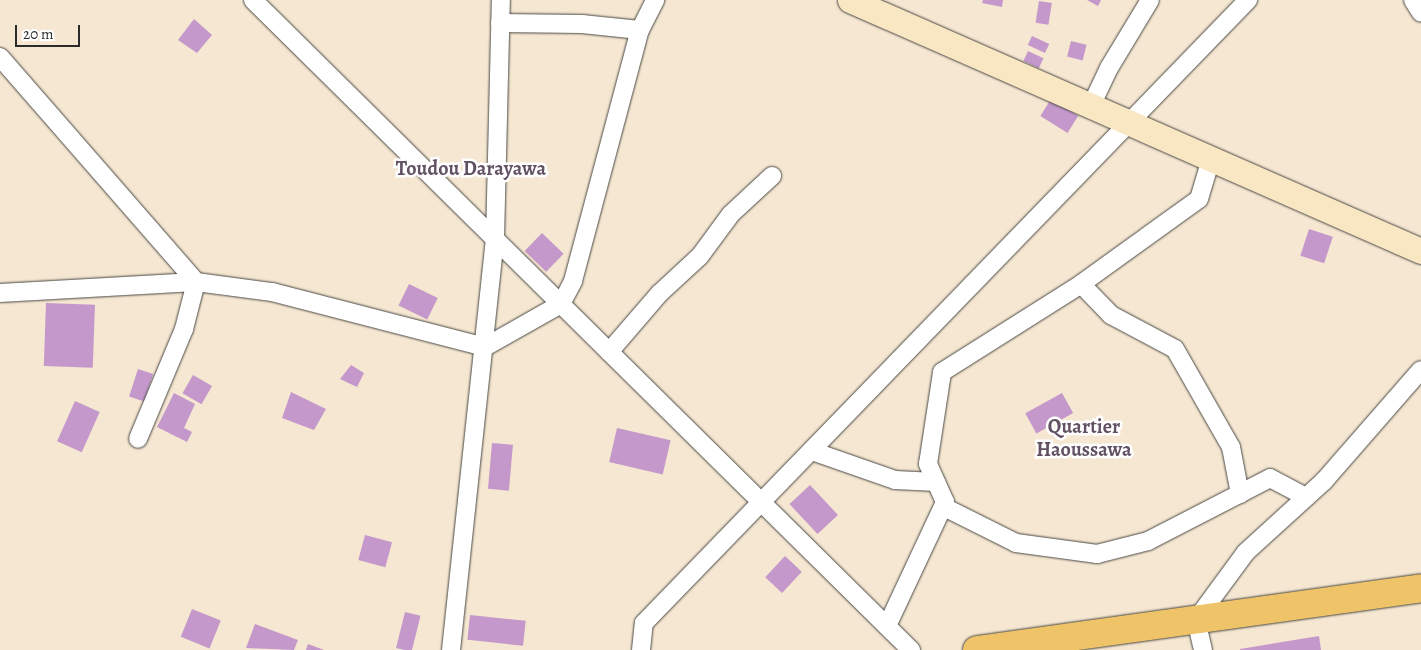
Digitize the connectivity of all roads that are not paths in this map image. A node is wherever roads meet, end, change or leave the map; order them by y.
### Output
1 (253, 0) edge
2 (501, 0) edge
3 (655, 0) edge
4 (850, 0) edge
5 (1150, 0) edge
6 (1248, 0) edge
7 (1413, 0) edge
8 (1421, 13) edge
9 (500, 23) junction
10 (640, 30) junction
11 (0, 57) edge
12 (1091, 106) junction
13 (1128, 122) junction
14 (1211, 159) junction
15 (772, 176) dead end
16 (495, 239) junction
17 (1421, 251) edge
18 (196, 282) junction
19 (1081, 284) junction
20 (0, 293) edge
21 (560, 304) junction
22 (485, 347) junction
23 (609, 352) junction
24 (1421, 370) edge
25 (138, 439) dead end
26 (812, 451) junction
27 (936, 482) junction
28 (1240, 494) junction
29 (1306, 497) junction
30 (762, 503) junction
31 (944, 506) junction
32 (1421, 588) edge
33 (1196, 620) junction
34 (887, 626) junction
35 (451, 650) edge
36 (641, 650) edge
37 (910, 650) edge
38 (977, 650) edge
39 (1202, 650) edge

1 - 16 street
2 - 9 street
3 - 10 street
4 - 12 street
5 - 12 street
6 - 13 street
7 - 8 street
9 - 10 street
9 - 16 street
10 - 21 street
11 - 18 street
12 - 13 street
13 - 14 street
13 - 26 street
14 - 17 street
14 - 19 street
15 - 23 street
16 - 21 street
16 - 22 street
18 - 20 street
18 - 22 street
18 - 25 street
19 - 27 street
19 - 28 street
21 - 22 street
21 - 23 street
22 - 35 street
23 - 30 street
24 - 29 street
26 - 27 street
26 - 30 street
27 - 31 street
28 - 29 street
28 - 31 street
29 - 33 street
30 - 34 street
30 - 36 street
31 - 34 street
32 - 33 main road
33 - 38 main road
33 - 39 street
34 - 37 street

